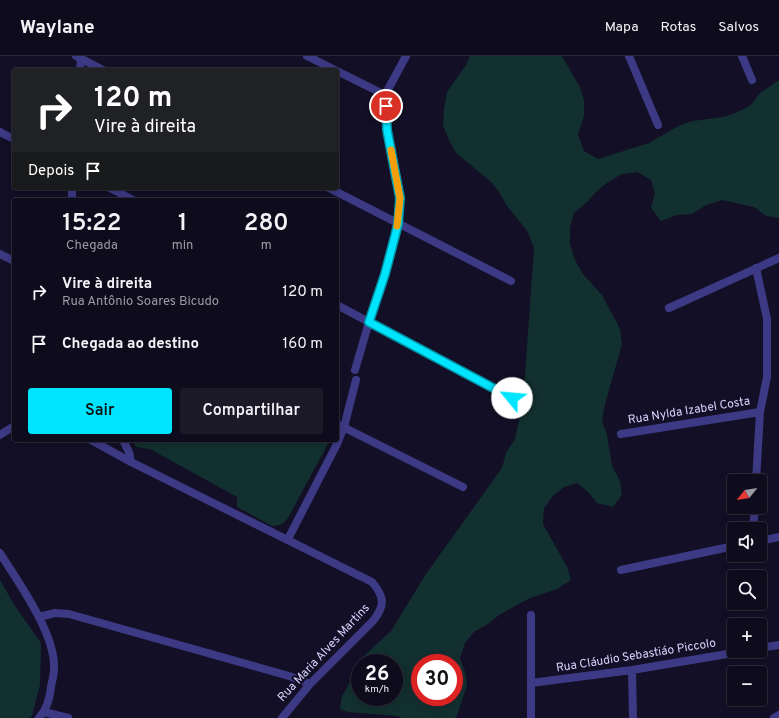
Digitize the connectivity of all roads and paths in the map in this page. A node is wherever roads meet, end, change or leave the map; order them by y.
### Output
1 (307, 56) edge
2 (406, 56) edge
3 (629, 56) edge
4 (742, 56) edge
5 (78, 57) edge
6 (80, 68) edge
7 (99, 68) edge
8 (332, 68) edge
9 (339, 72) edge
10 (752, 80) dead end
11 (385, 95) junction
12 (658, 125) dead end
13 (0, 132) edge
14 (12, 138) edge
15 (114, 190) edge
16 (333, 190) edge
17 (129, 198) edge
18 (398, 224) junction
19 (0, 254) edge
20 (779, 258) edge
21 (12, 260) edge
22 (756, 268) junction
23 (511, 282) dead end
24 (339, 306) edge
25 (669, 308) dead end
26 (369, 322) junction
27 (355, 370) dead end
28 (356, 380) dead end
29 (512, 398) dead end
30 (760, 412) junction
31 (340, 426) edge
32 (12, 427) edge
33 (621, 434) dead end
34 (0, 435) edge
35 (95, 442) edge
36 (124, 442) edge
37 (337, 442) edge
38 (131, 462) junction
39 (756, 474) edge
40 (462, 486) dead end
41 (779, 537) edge
42 (288, 539) junction
43 (767, 540) edge
44 (727, 547) edge
45 (0, 553) edge
46 (621, 570) dead end
47 (531, 615) dead end
48 (39, 617) junction
49 (779, 645) edge
50 (767, 647) edge
51 (727, 654) edge
52 (632, 670) junction
53 (530, 683) junction
54 (310, 684) junction
55 (42, 715) edge
56 (779, 715) edge
57 (68, 718) edge
58 (282, 718) edge
59 (531, 718) edge
60 (633, 718) edge
61 (774, 718) edge

1 - 8 street
2 - 11 street
3 - 12 street
4 - 10 street
5 - 6 street
5 - 7 street
9 - 11 street
11 - 18 street
13 - 14 street
15 - 17 street
16 - 18 street
18 - 23 street
18 - 26 street
19 - 21 street
20 - 22 street
22 - 25 street
22 - 30 street
24 - 26 street
26 - 27 street
26 - 29 street
28 - 31 street
30 - 33 street, Rua Nylda Izabel Costa
30 - 39 street
31 - 40 street
32 - 34 street
35 - 38 street
36 - 38 street
37 - 42 street
38 - 42 street
41 - 43 street
42 - 54 street, Rua Maria Alves Martins
44 - 46 street
45 - 48 street
47 - 53 street
48 - 54 street
48 - 55 street
49 - 50 street
51 - 52 street, Rua Cláudio Sebastiáo Piccolo
52 - 53 street, Rua Cláudio Sebastiáo Piccolo
52 - 60 street
53 - 59 street
54 - 58 street, Rua Maria Alves Martins
55 - 57 street
56 - 61 street

